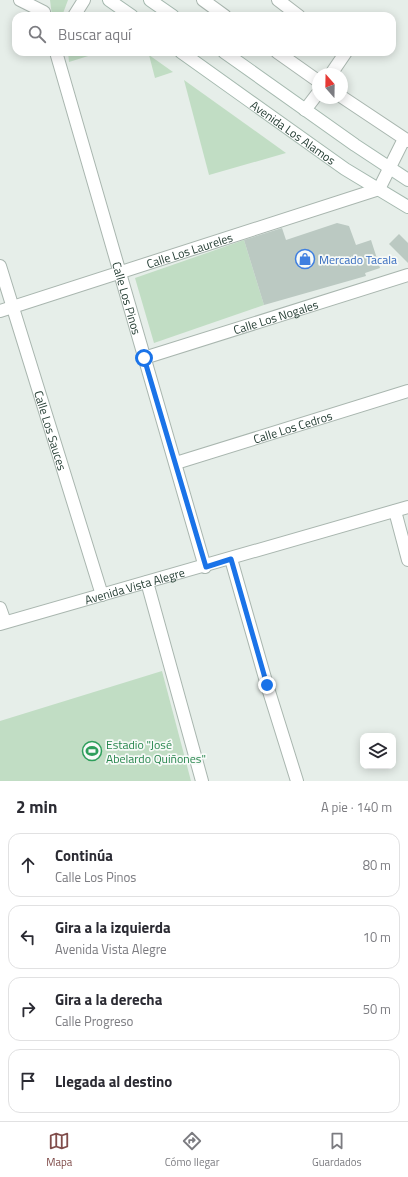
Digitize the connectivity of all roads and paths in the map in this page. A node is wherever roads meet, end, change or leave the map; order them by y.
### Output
1 (20, 0) edge
2 (41, 0) edge
3 (84, 0) edge
4 (110, 0) edge
5 (150, 0) edge
6 (203, 0) edge
7 (278, 0) edge
8 (41, 12) edge
9 (44, 12) edge
10 (76, 12) edge
11 (126, 12) edge
12 (167, 12) edge
13 (220, 12) edge
14 (294, 12) edge
15 (57, 56) edge
16 (187, 56) edge
17 (230, 56) edge
18 (283, 56) edge
19 (343, 56) edge
20 (335, 68) edge
21 (312, 77) edge
22 (312, 101) edge
23 (348, 101) edge
24 (305, 110) junction
25 (406, 140) edge
26 (389, 168) junction
27 (408, 180) edge
28 (379, 189) junction
29 (408, 207) edge
30 (0, 266) edge
31 (121, 272) junction
32 (408, 276) edge
33 (13, 306) junction
34 (0, 311) edge
35 (144, 358) junction
36 (408, 391) edge
37 (176, 462) junction
38 (408, 507) edge
39 (395, 511) junction
40 (231, 559) junction
41 (408, 560) edge
42 (206, 567) junction
43 (147, 582) junction
44 (102, 594) junction
45 (0, 608) edge
46 (2, 623) edge
47 (202, 781) edge
48 (297, 781) edge

1 - 8 street
2 - 9 street
3 - 10 street
4 - 11 street
5 - 12 street
6 - 13 street
7 - 14 street
15 - 31 street, Calle Los Pinos
16 - 28 street, Avenida Los Alamos
17 - 24 street, Avenida Los Alamos
18 - 21 street
19 - 20 street
22 - 24 street
23 - 25 street
24 - 26 street, Avenida Los Alamos
25 - 26 street
26 - 27 street, Avenida Los Alamos
26 - 28 street
28 - 29 street, Avenida Los Alamos
28 - 31 street, Calle Los Laureles
30 - 33 street, Calle Los Sauces
31 - 33 street, Calle Los Laureles
31 - 35 street, Calle Los Pinos
32 - 35 street, Calle Los Nogales
33 - 34 street, Calle Los Laureles
33 - 44 street, Calle Los Sauces
35 - 37 street, Calle Los Pinos
36 - 37 street, Calle Los Cedros
37 - 42 street, Calle Los Pinos
38 - 39 street, Avenida Vista Alegre
39 - 40 street, Avenida Vista Alegre
39 - 41 street
40 - 42 street, Avenida Vista Alegre
40 - 48 street
42 - 43 street, Avenida Vista Alegre
43 - 44 street, Avenida Vista Alegre
43 - 47 street
44 - 46 street, Avenida Vista Alegre
45 - 46 street

